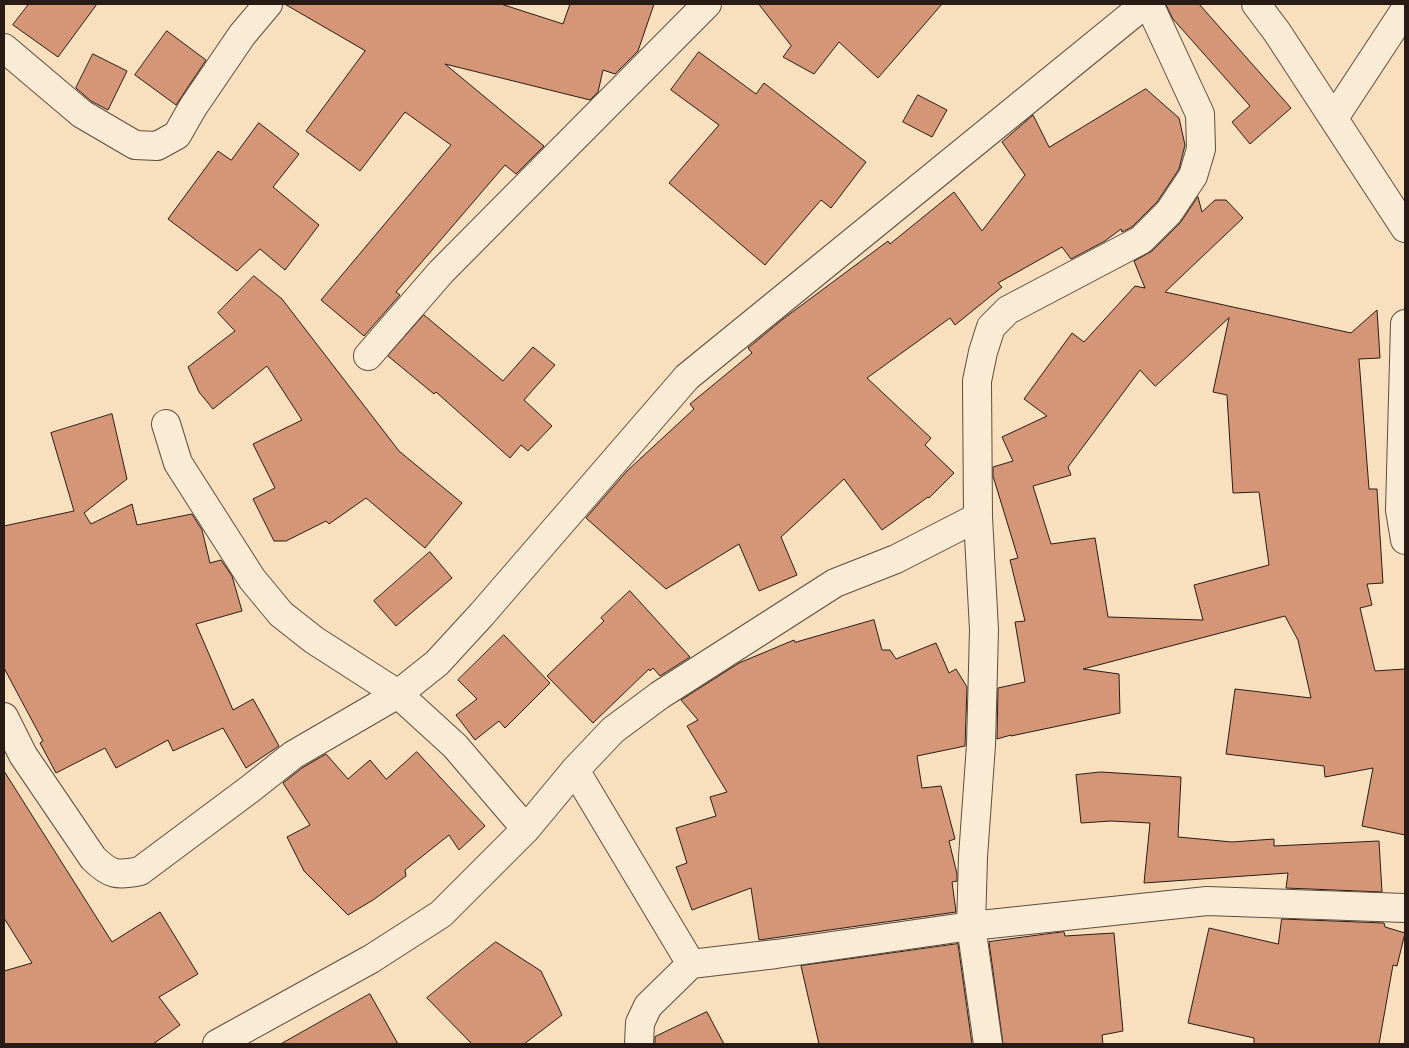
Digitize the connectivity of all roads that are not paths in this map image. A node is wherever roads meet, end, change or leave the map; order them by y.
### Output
1 (268, 4) edge
2 (706, 4) edge
3 (1147, 4) edge
4 (1256, 4) edge
5 (1405, 10) edge
6 (4, 48) edge
7 (1334, 118) junction
8 (1405, 228) edge
9 (1405, 324) edge
10 (368, 356) dead end
11 (166, 424) dead end
12 (978, 517) junction
13 (1405, 540) edge
14 (398, 694) junction
15 (4, 716) edge
16 (575, 770) junction
17 (526, 829) junction
18 (1405, 908) edge
19 (971, 926) junction
20 (691, 964) junction
21 (217, 1044) edge
22 (639, 1044) edge
23 (988, 1044) edge

1 - 6 street
2 - 10 street
3 - 12 street
3 - 14 street
4 - 7 street
5 - 7 street
7 - 8 street
9 - 13 street
11 - 14 street
12 - 16 street
12 - 19 street
14 - 15 street
14 - 17 street
16 - 17 street
16 - 20 street
17 - 21 street
18 - 19 street
19 - 20 street
19 - 23 street
20 - 22 street

